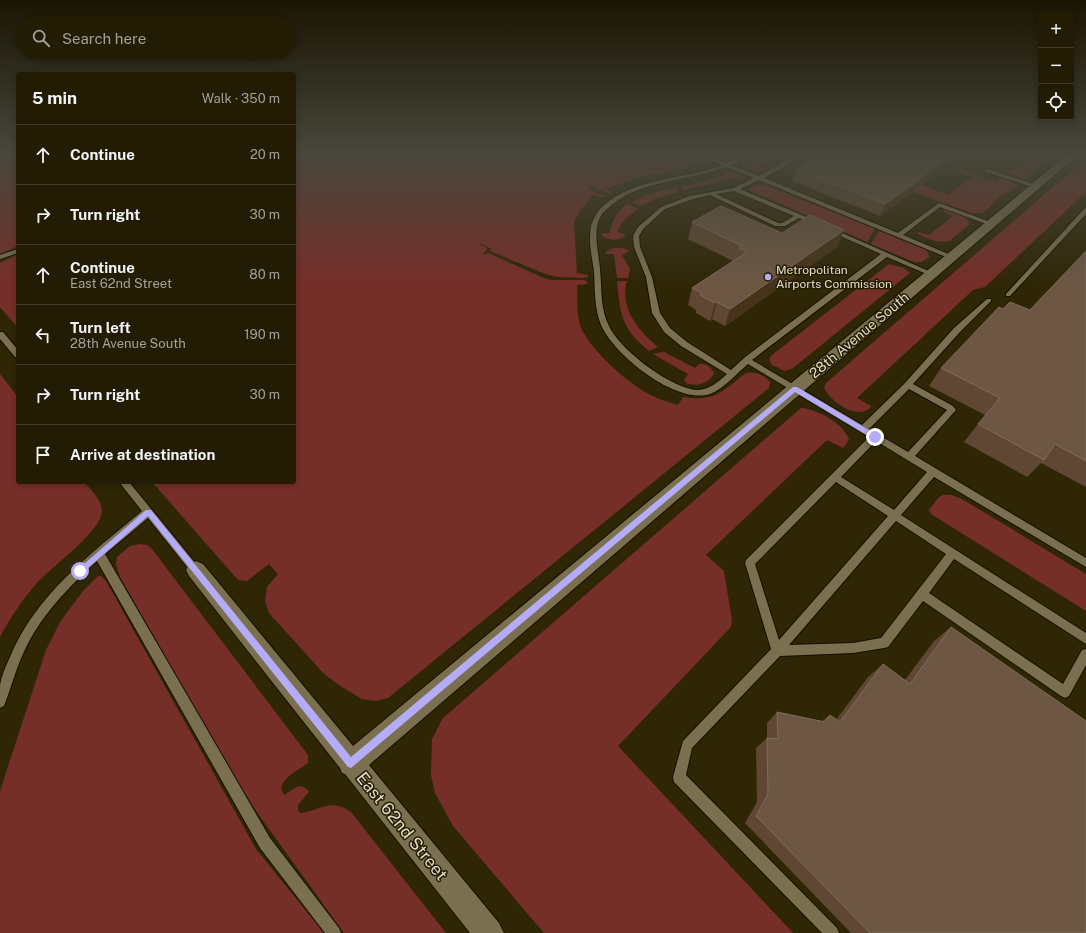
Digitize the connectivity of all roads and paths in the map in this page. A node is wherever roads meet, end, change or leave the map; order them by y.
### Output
1 (618, 198) edge
2 (690, 198) edge
3 (719, 198) edge
4 (755, 198) edge
5 (806, 198) edge
6 (1021, 198) edge
7 (1086, 210) edge
8 (798, 216) junction
9 (990, 224) junction
10 (899, 235) junction
11 (16, 251) edge
12 (886, 254) junction
13 (0, 257) edge
14 (951, 257) junction
15 (931, 274) junction
16 (1008, 294) dead end
17 (989, 300) dead end
18 (0, 334) edge
19 (16, 353) edge
20 (748, 360) junction
21 (732, 374) junction
22 (908, 385) junction
23 (795, 389) junction
24 (863, 429) junction
25 (875, 437) junction
26 (909, 457) junction
27 (933, 472) junction
28 (835, 477) junction
29 (126, 484) edge
30 (148, 512) junction
31 (896, 516) junction
32 (953, 553) junction
33 (99, 554) junction
34 (1086, 563) edge
35 (196, 570) joint
36 (922, 594) junction
37 (1086, 639) edge
38 (777, 650) junction
39 (1086, 654) edge
40 (0, 702) edge
41 (351, 764) junction
42 (334, 933) edge
43 (489, 933) edge
44 (832, 933) edge

1 - 21 lane
2 - 21 lane
3 - 8 lane
4 - 8 lane
5 - 10 lane
6 - 9 street, 28th Avenue South
7 - 16 lane
8 - 12 lane
9 - 10 lane
9 - 14 street, 28th Avenue South
10 - 14 lane
11 - 13 lane
12 - 15 lane
12 - 20 lane
14 - 15 street, 28th Avenue South
15 - 23 street, 28th Avenue South
17 - 22 lane
18 - 19 lane
20 - 21 lane
20 - 23 lane
22 - 24 lane
22 - 26 lane
23 - 24 lane
23 - 41 street, 28th Avenue South
24 - 25 lane
25 - 26 lane
25 - 28 lane
26 - 27 lane
27 - 31 lane
27 - 34 lane
28 - 31 lane
28 - 38 lane
29 - 30 lane
30 - 33 lane
30 - 35 lane
31 - 32 lane
31 - 38 lane
32 - 36 lane
32 - 37 lane
33 - 40 lane
33 - 42 lane
35 - 41 street, East 62nd Street
36 - 38 lane
36 - 39 lane
38 - 44 lane
41 - 43 street, East 62nd Street

